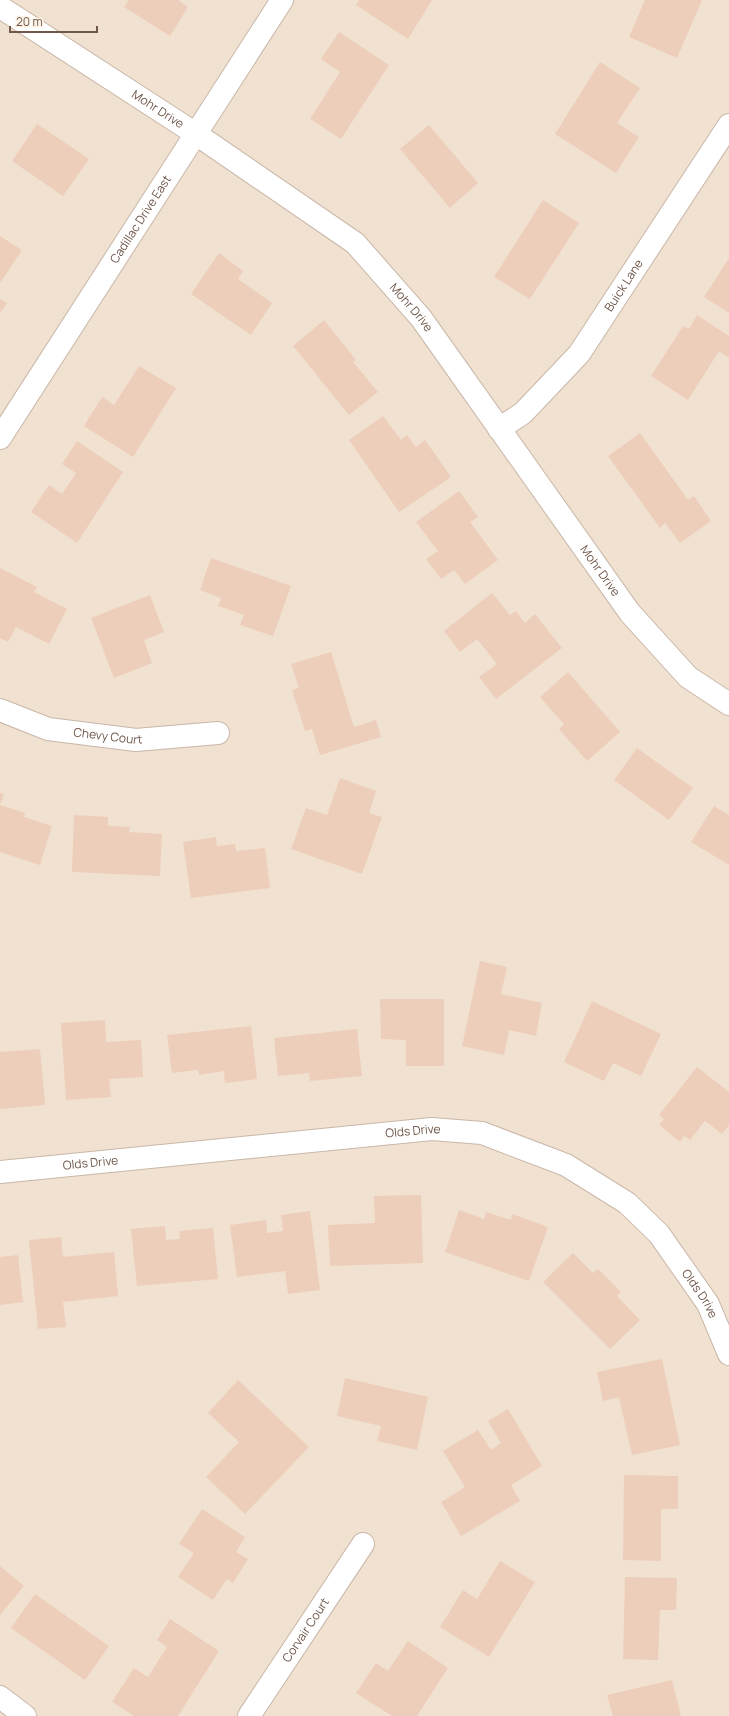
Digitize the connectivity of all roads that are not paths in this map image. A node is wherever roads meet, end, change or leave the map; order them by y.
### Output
1 (282, 0) edge
2 (0, 7) edge
3 (729, 125) edge
4 (196, 134) junction
5 (499, 429) junction
6 (0, 438) edge
7 (729, 704) edge
8 (0, 710) edge
9 (218, 733) dead end
10 (0, 1172) edge
11 (729, 1354) edge
12 (364, 1544) dead end
13 (0, 1697) edge
14 (25, 1716) edge
15 (249, 1716) edge

1 - 4 street, Cadillac Drive East
2 - 4 street, Mohr Drive
3 - 5 street, Buick Lane
4 - 5 street, Mohr Drive
4 - 6 street, Cadillac Drive East
5 - 7 street, Mohr Drive
8 - 9 street, Chevy Court
10 - 11 street, Olds Drive
12 - 15 street, Corvair Court
13 - 14 street

